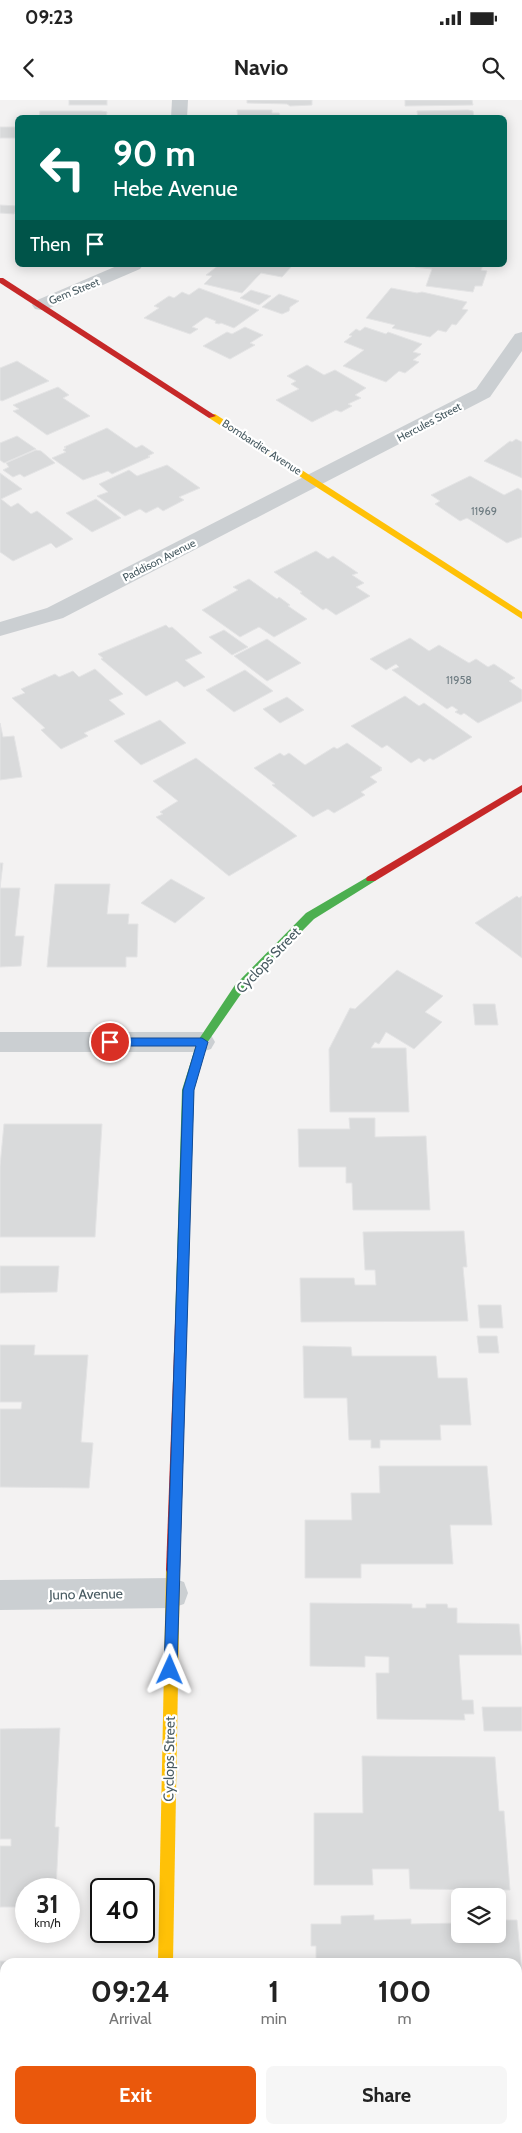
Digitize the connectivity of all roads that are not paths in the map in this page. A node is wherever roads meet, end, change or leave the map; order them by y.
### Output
1 (180, 100) edge
2 (179, 115) edge
3 (129, 267) edge
4 (0, 280) edge
5 (41, 305) junction
6 (522, 338) edge
7 (315, 481) junction
8 (522, 616) edge
9 (0, 629) edge
10 (522, 788) edge
11 (0, 1042) edge
12 (202, 1042) junction
13 (172, 1593) junction
14 (0, 1595) edge
15 (165, 1958) edge

1 - 2 street
3 - 5 street, Gem Street
4 - 5 street, Bombardier Avenue
5 - 7 street, Bombardier Avenue
6 - 7 street, Hercules Street
7 - 8 street, Bombardier Avenue
7 - 9 street, Paddison Avenue
10 - 12 street, Cyclops Street
11 - 12 street
12 - 13 street, Cyclops Street
13 - 14 street, Juno Avenue
13 - 15 street, Cyclops Street

